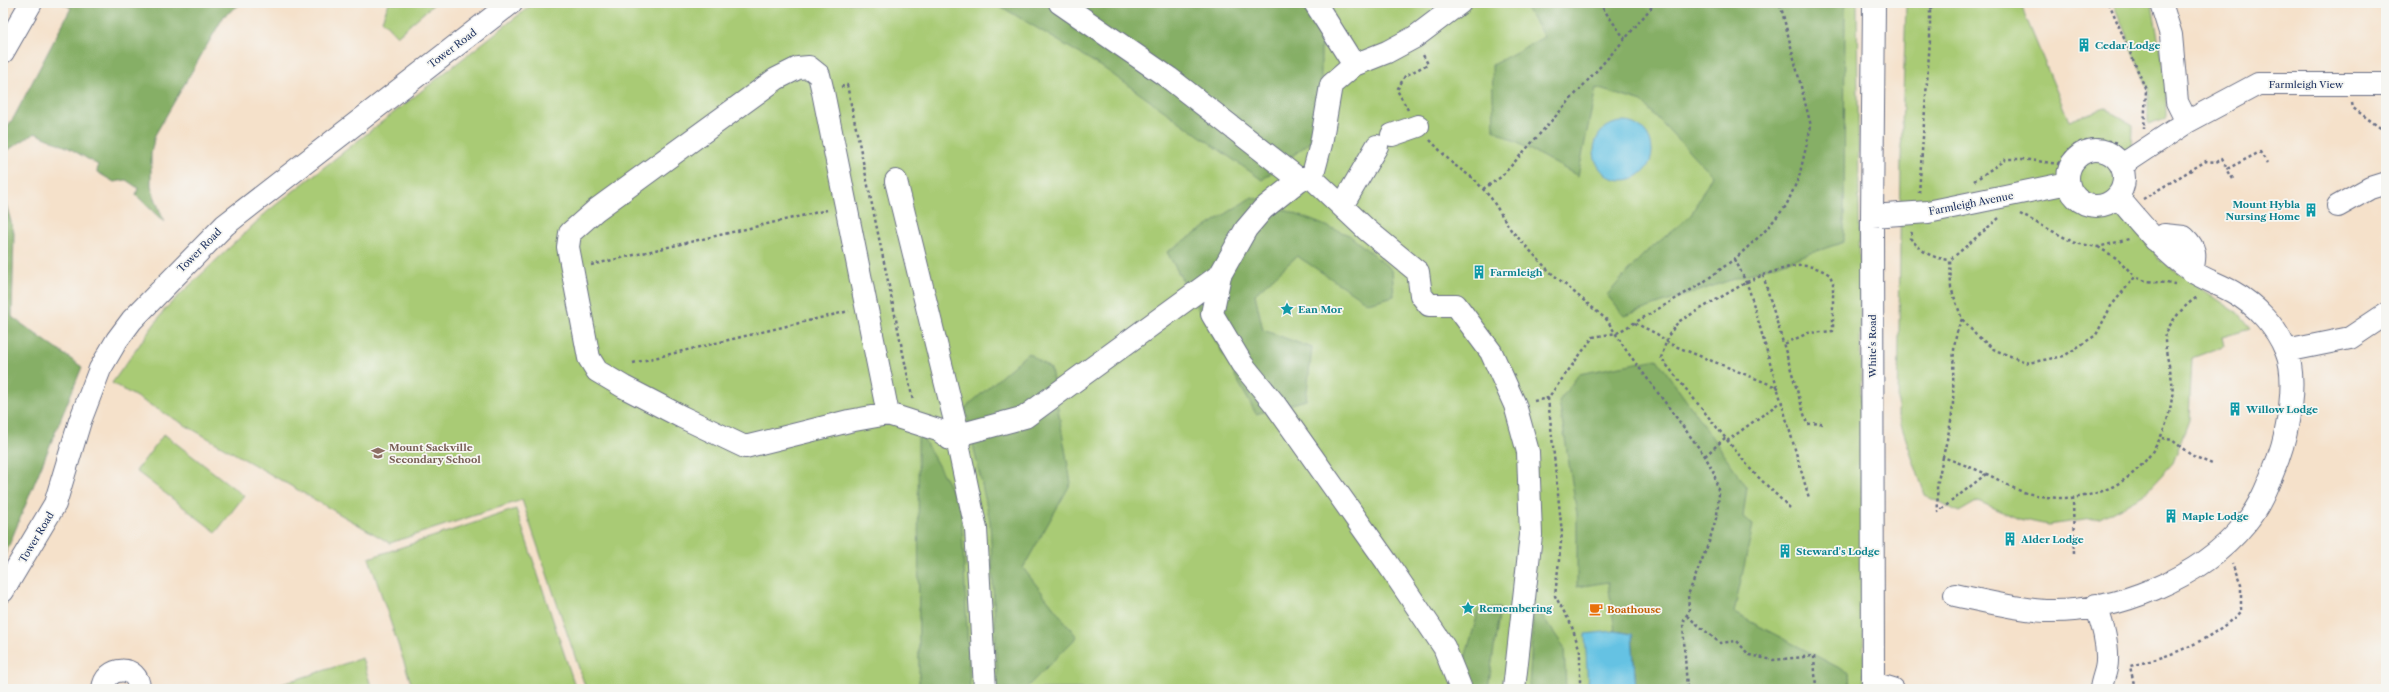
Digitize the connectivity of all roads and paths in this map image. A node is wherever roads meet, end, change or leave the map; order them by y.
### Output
1 (32, 3) edge
2 (511, 3) edge
3 (1060, 3) edge
4 (1315, 3) edge
5 (1460, 3) edge
6 (1599, 3) edge
7 (1655, 3) edge
8 (1780, 3) edge
9 (1874, 3) edge
10 (1930, 3) edge
11 (1942, 3) edge
12 (2109, 3) edge
13 (2161, 3) edge
14 (1930, 8) junction
15 (1414, 37) junction
16 (1625, 39) junction
17 (3, 52) edge
18 (1354, 65) junction
19 (2386, 84) edge
20 (823, 92) junction
21 (2350, 100) dead end
22 (2187, 122) junction
23 (1418, 126) junction
24 (2149, 130) dead end
25 (2386, 132) edge
26 (2123, 155) junction
27 (2267, 163) dead end
28 (2227, 169) junction
29 (2065, 172) junction
30 (2233, 178) dead end
31 (1306, 179) junction
32 (896, 181) dead end
33 (1971, 183) dead end
34 (2386, 183) edge
35 (1483, 189) junction
36 (2118, 197) junction
37 (2142, 199) dead end
38 (871, 200) junction
39 (846, 206) junction
40 (1342, 206) junction
41 (2338, 206) dead end
42 (2013, 212) dead end
43 (1918, 213) junction
44 (2006, 215) dead end
45 (1872, 216) junction
46 (2150, 234) junction
47 (2098, 247) junction
48 (1735, 259) junction
49 (1950, 260) junction
50 (572, 269) junction
51 (1220, 275) junction
52 (1763, 275) junction
53 (2135, 277) junction
54 (2185, 277) junction
55 (1747, 282) junction
56 (2201, 296) dead end
57 (892, 301) junction
58 (868, 307) junction
59 (2386, 314) edge
60 (1962, 319) junction
61 (1634, 323) junction
62 (1617, 333) junction
63 (1666, 341) junction
64 (1784, 344) junction
65 (2286, 351) junction
66 (633, 364) dead end
67 (1779, 388) junction
68 (1548, 398) junction
69 (1783, 402) junction
70 (1515, 405) junction
71 (914, 408) dead end
72 (888, 414) junction
73 (1820, 427) dead end
74 (1725, 438) junction
75 (2162, 438) junction
76 (1727, 441) junction
77 (954, 442) junction
78 (1705, 456) junction
79 (1943, 457) junction
80 (2212, 464) dead end
81 (1986, 474) junction
82 (2073, 497) junction
83 (1809, 498) dead end
84 (1790, 508) dead end
85 (2074, 556) dead end
86 (2230, 559) dead end
87 (3, 590) edge
88 (1954, 595) dead end
89 (2096, 605) junction
90 (1687, 616) junction
91 (1873, 686) edge
92 (103, 689) edge
93 (139, 689) edge
94 (985, 689) edge
95 (1461, 689) edge
96 (1514, 689) edge
97 (1580, 689) edge
98 (1687, 689) edge
99 (1816, 689) edge
100 (1893, 689) edge
101 (2101, 689) edge
102 (2135, 689) edge

1 - 17 street
2 - 87 street, Tower Road
3 - 31 street
4 - 18 street
5 - 15 street
6 - 16 path
7 - 16 path
8 - 48 path
9 - 45 street, White's Road
10 - 14 path
11 - 14 path
12 - 24 path
13 - 22 street
14 - 43 path
15 - 18 street
15 - 23 path
16 - 35 path
18 - 31 street
19 - 22 street, Farmleigh View
20 - 38 path
20 - 39 street
20 - 50 street
21 - 25 path
22 - 26 street
23 - 35 path
23 - 40 street
26 - 29 street
26 - 29 path
26 - 36 street
27 - 28 path
28 - 30 path
28 - 37 path
29 - 33 path
29 - 36 street
29 - 43 street, Farmleigh Avenue
31 - 40 street
31 - 51 street
32 - 77 street
34 - 41 street
35 - 62 path
36 - 46 street
38 - 39 path
38 - 57 path
39 - 50 path
39 - 58 street
40 - 70 street
42 - 47 path
43 - 45 street, Farmleigh Avenue
43 - 49 path
44 - 49 path
45 - 91 street, White's Road
46 - 47 path
46 - 54 street
47 - 53 path
48 - 55 path
48 - 61 path
49 - 60 path
50 - 72 street
51 - 77 street
51 - 95 street
52 - 55 path
52 - 64 path
52 - 64 path
53 - 54 path
53 - 60 path
54 - 65 street
55 - 63 path
55 - 67 path
56 - 75 path
57 - 58 path
57 - 71 path
58 - 66 path
58 - 72 street
59 - 65 street
60 - 79 path
61 - 62 path
61 - 63 path
62 - 68 path
62 - 78 path
63 - 67 path
63 - 74 path
64 - 73 path
65 - 89 street
67 - 69 path
68 - 70 path
68 - 97 path
69 - 76 path
69 - 83 path
70 - 96 street
72 - 77 street
74 - 76 path
74 - 78 path
75 - 80 path
75 - 82 path
76 - 84 path
77 - 94 street
78 - 90 path
79 - 81 path
79 - 81 path
81 - 82 path
82 - 85 path
86 - 102 path
88 - 89 street
89 - 101 street
90 - 98 path
90 - 99 path
91 - 100 street
92 - 93 street

